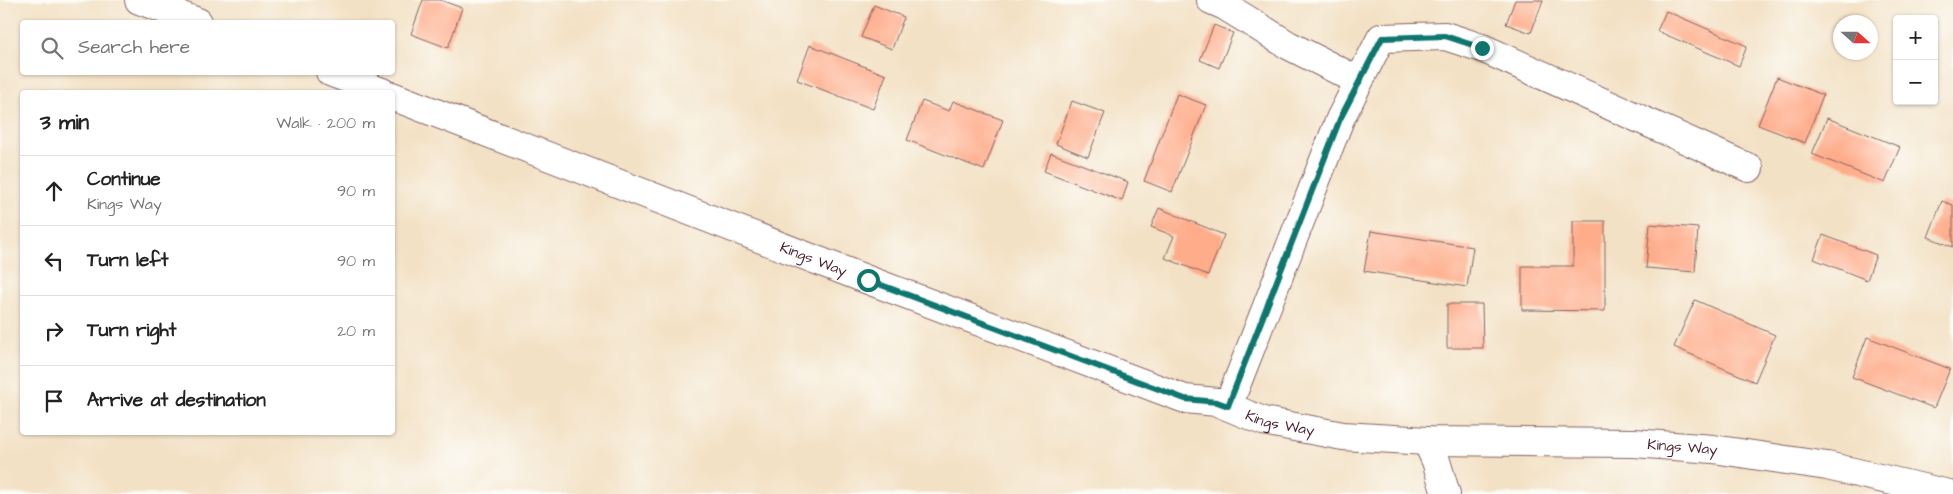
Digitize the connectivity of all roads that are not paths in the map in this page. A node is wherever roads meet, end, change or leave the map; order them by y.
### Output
1 (139, 0) edge
2 (1211, 0) edge
3 (193, 20) edge
4 (338, 75) edge
5 (1359, 81) junction
6 (377, 90) edge
7 (395, 97) edge
8 (1749, 168) dead end
9 (1228, 406) junction
10 (1427, 441) junction
11 (1446, 494) edge
12 (1949, 494) edge

1 - 3 street
2 - 5 street
4 - 6 street
5 - 8 street
5 - 9 street
7 - 9 street, Kings Way
9 - 10 street, Kings Way
10 - 11 street
10 - 12 street, Kings Way

